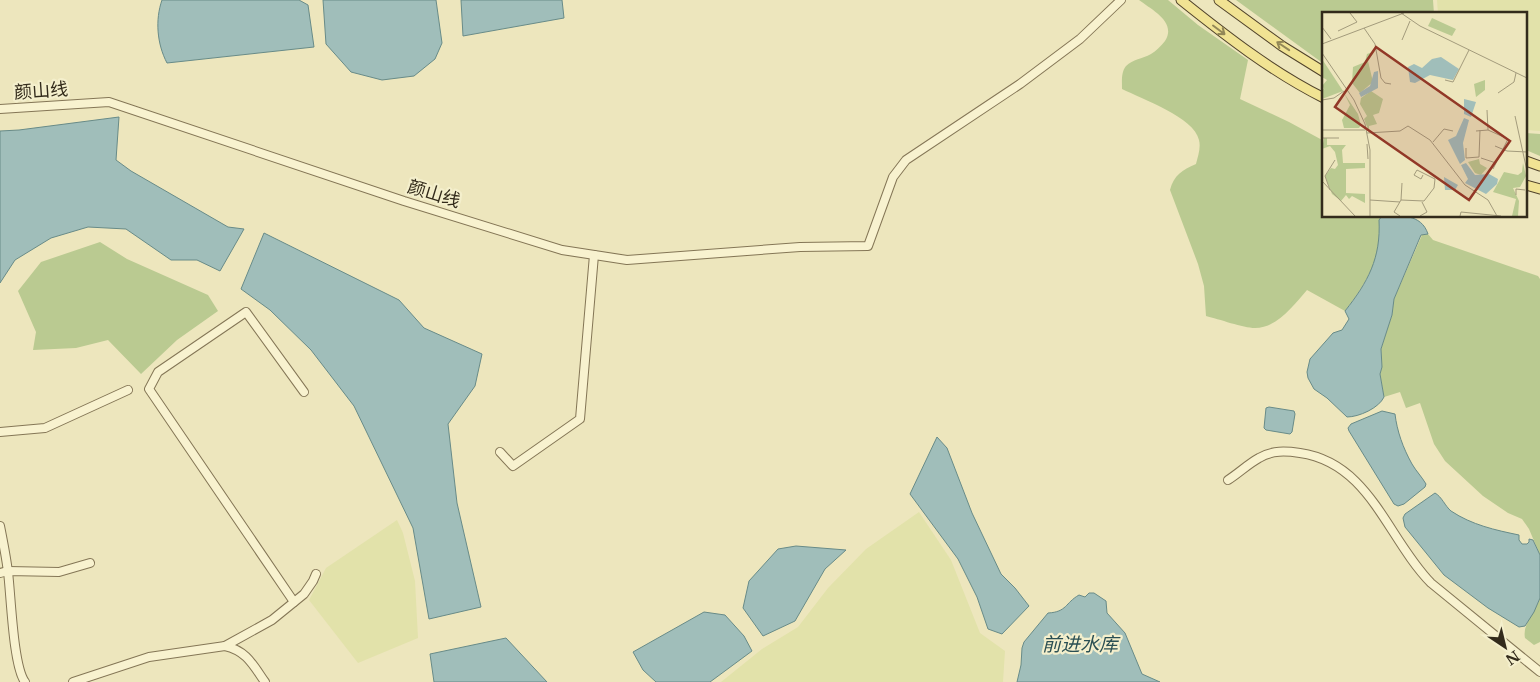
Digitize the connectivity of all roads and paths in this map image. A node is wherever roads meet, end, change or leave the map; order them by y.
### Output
1 (1121, 0) edge
2 (1181, 0) edge
3 (1219, 0) edge
4 (1322, 71) edge
5 (1322, 97) edge
6 (0, 109) edge
7 (1528, 185) edge
8 (1540, 189) edge
9 (594, 255) junction
10 (128, 390) dead end
11 (304, 392) dead end
12 (0, 432) edge
13 (500, 452) dead end
14 (1228, 480) dead end
15 (0, 526) edge
16 (90, 563) dead end
17 (4, 572) edge
18 (316, 574) dead end
19 (294, 602) junction
20 (225, 646) junction
21 (1540, 672) edge
22 (25, 682) edge
23 (73, 682) edge
24 (265, 682) edge

1 - 9 street, 颜山线
2 -> 5 main road
4 -> 3 main road
6 - 9 street, 颜山线
7 - 8 main road
9 - 13 street
10 - 12 street
11 - 19 street
14 - 21 street
15 - 17 street
16 - 17 street
17 - 22 street
18 - 19 street
19 - 20 street
20 - 23 street
20 - 24 street

